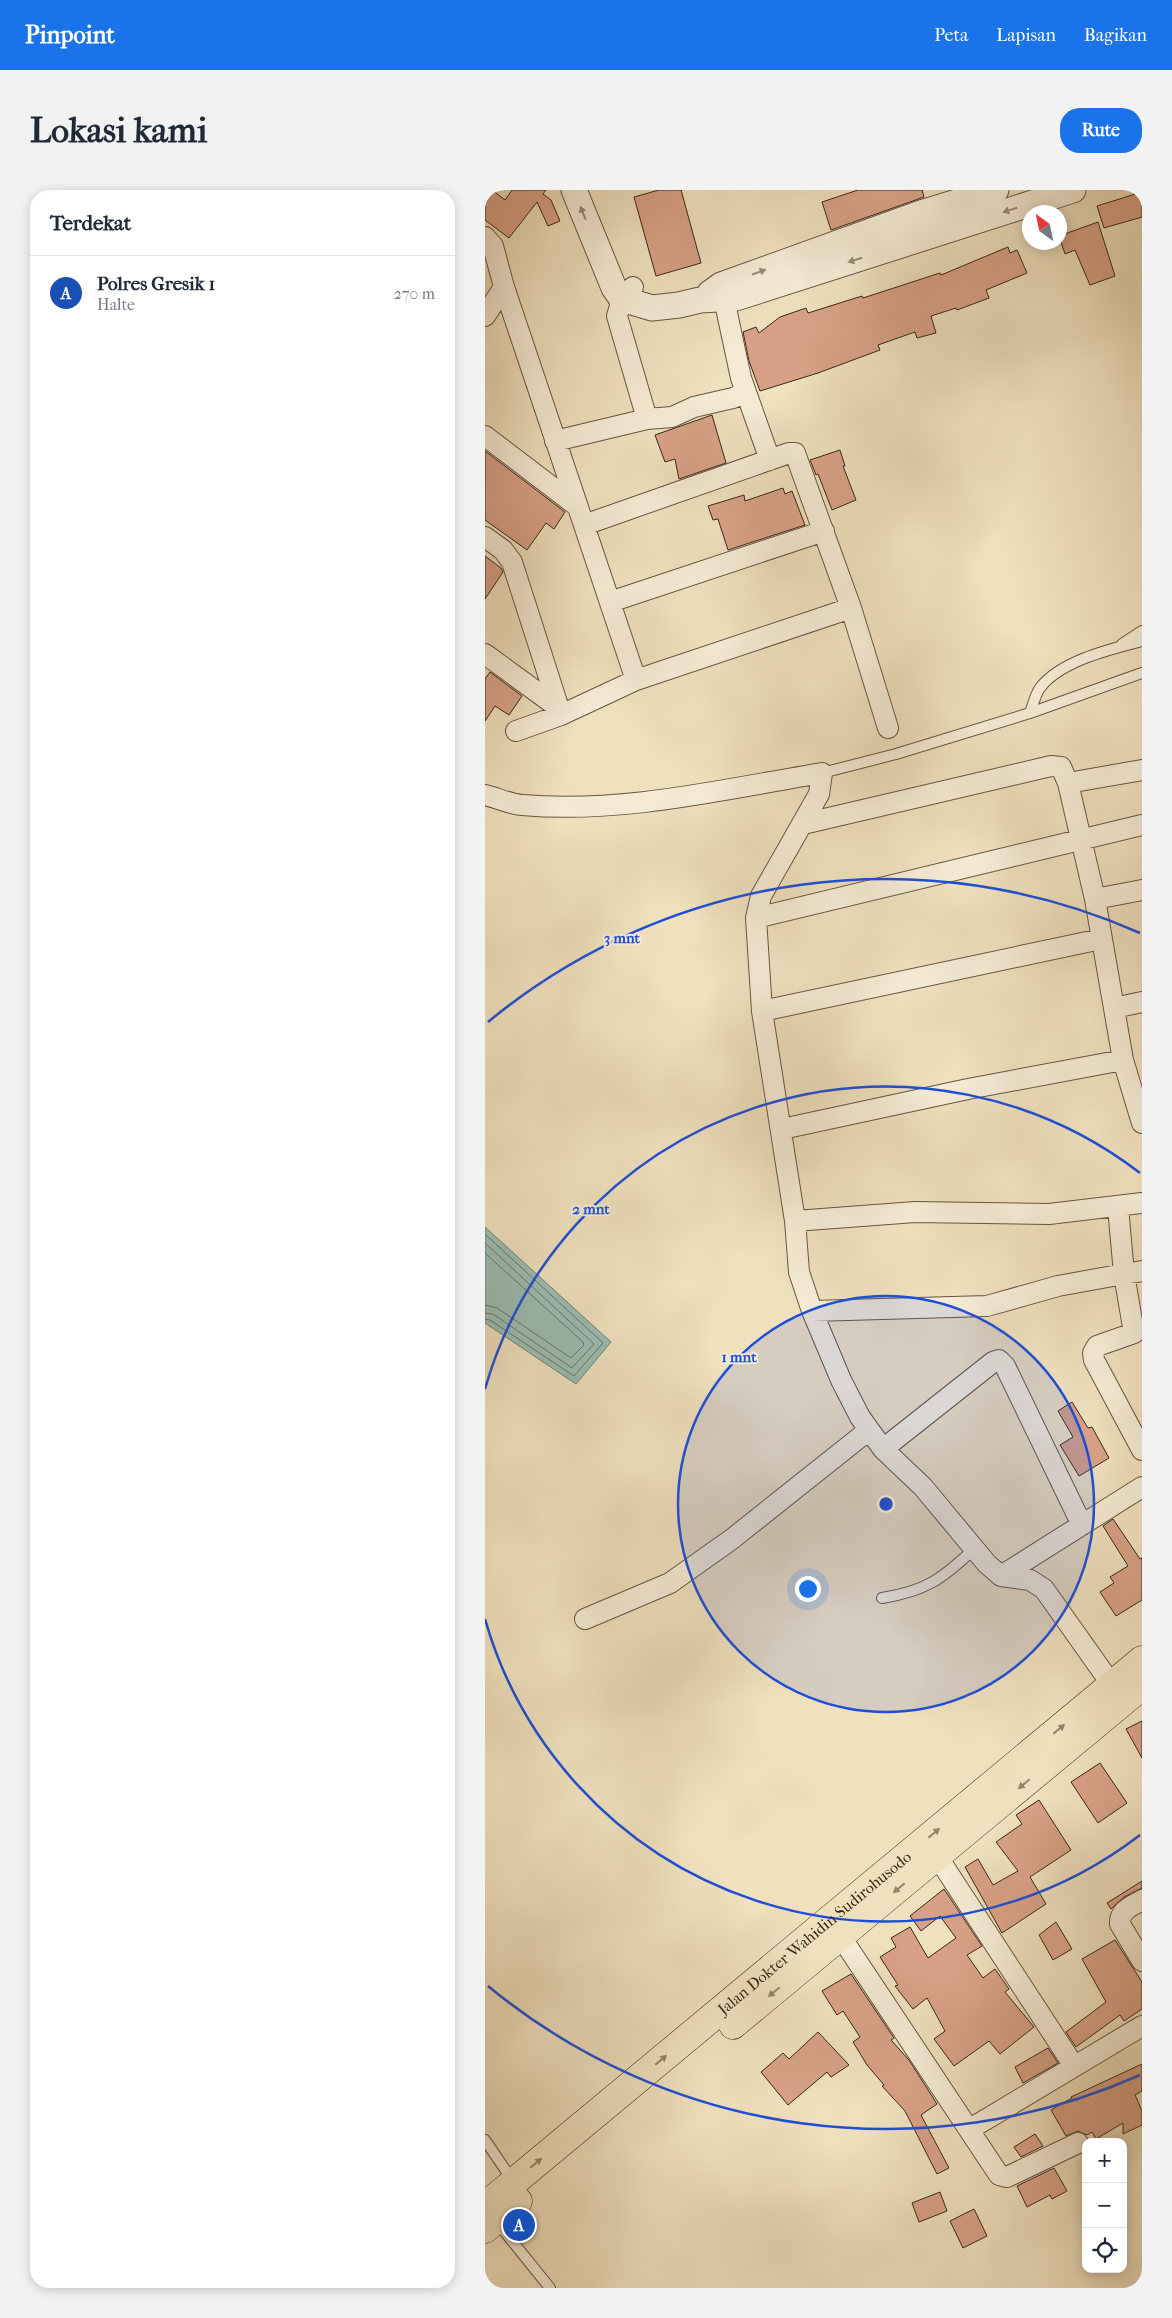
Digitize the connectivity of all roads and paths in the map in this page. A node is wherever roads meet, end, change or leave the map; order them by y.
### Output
1 (574, 190) edge
2 (592, 190) edge
3 (996, 190) edge
4 (1073, 190) edge
5 (923, 225) junction
6 (485, 237) edge
7 (504, 287) junction
8 (723, 292) junction
9 (631, 297) junction
10 (485, 316) edge
11 (746, 392) junction
12 (647, 419) junction
13 (485, 436) edge
14 (555, 441) junction
15 (771, 460) junction
16 (581, 515) junction
17 (824, 531) junction
18 (485, 538) edge
19 (609, 602) junction
20 (851, 608) junction
21 (1142, 631) edge
22 (1142, 641) edge
23 (1112, 649) junction
24 (485, 654) edge
25 (1142, 673) edge
26 (636, 680) junction
27 (560, 712) junction
28 (1030, 714) junction
29 (888, 728) dead end
30 (516, 730) dead end
31 (1142, 770) edge
32 (822, 773) junction
33 (1068, 783) junction
34 (485, 795) edge
35 (803, 824) junction
36 (1142, 825) edge
37 (1080, 839) junction
38 (1142, 890) edge
39 (1095, 899) junction
40 (756, 918) junction
41 (1101, 940) junction
42 (1142, 1002) edge
43 (1114, 1008) junction
44 (763, 1011) junction
45 (1123, 1060) junction
46 (1142, 1122) edge
47 (782, 1129) junction
48 (1142, 1203) edge
49 (1118, 1207) junction
50 (795, 1221) junction
51 (1133, 1272) edge
52 (812, 1311) junction
53 (869, 1430) junction
54 (883, 1450) junction
55 (1142, 1450) edge
56 (1142, 1487) edge
57 (1082, 1525) junction
58 (974, 1549) junction
59 (1001, 1576) junction
60 (882, 1598) dead end
61 (585, 1619) dead end
62 (1142, 1660) edge
63 (1112, 1685) junction
64 (1142, 1686) edge
65 (937, 1856) junction
66 (1142, 1900) edge
67 (841, 1937) junction
68 (1142, 1962) edge
69 (1142, 2026) edge
70 (1074, 2066) junction
71 (970, 2129) junction
72 (485, 2140) edge
73 (1078, 2142) dead end
74 (513, 2182) junction
75 (488, 2216) edge
76 (550, 2288) edge

9 -> 1 street
2 - 9 street
3 - 5 street
4 -> 5 street
5 - 8 street
6 - 7 street
7 - 10 street
7 - 14 street
8 - 9 street
8 - 11 street
9 - 12 street
11 - 12 street
11 - 15 street
12 - 14 street
13 - 16 street
14 - 16 street
15 - 16 street
15 - 17 street
16 - 19 street
17 - 19 street
17 - 20 street
18 - 27 street
19 - 26 street
20 - 26 street
20 - 29 street
21 - 23 lane
22 - 23 lane
23 - 28 lane
24 - 27 street
25 - 28 lane
26 - 27 street
27 - 30 street
28 - 32 lane
31 - 33 street
32 - 34 street
32 - 35 street
33 - 35 street
33 - 37 street
35 - 40 street
36 - 37 street
37 - 39 street
37 - 40 street
38 - 39 street
39 - 41 street
40 - 44 street
41 - 43 street
41 - 44 street
42 - 43 street
43 - 45 street
44 - 47 street
45 - 46 street
45 - 47 street
47 - 50 street
48 - 49 street
49 - 50 street
49 - 51 street
50 - 52 street
51 - 52 street
51 - 55 street
52 - 53 street
53 - 54 street
53 - 61 street
54 - 57 street
54 - 58 street
56 - 57 street
57 - 59 street
58 - 59 street
58 - 60 lane
59 - 63 street
62 - 63 highway, Jalan Dokter Wahidin Sudirohusodo
74 -> 63 highway, Jalan Dokter Wahidin Sudirohusodo
64 -> 65 highway, Jalan Dokter Wahidin Sudirohusodo
65 -> 67 highway, Jalan Dokter Wahidin Sudirohusodo
65 - 70 street
66 - 68 street
67 - 71 street
67 -> 75 highway, Jalan Dokter Wahidin Sudirohusodo
69 - 70 street
70 - 71 street
71 - 73 street
72 - 74 lane
74 - 75 highway, Jalan Dokter Wahidin Sudirohusodo
75 - 76 lane

